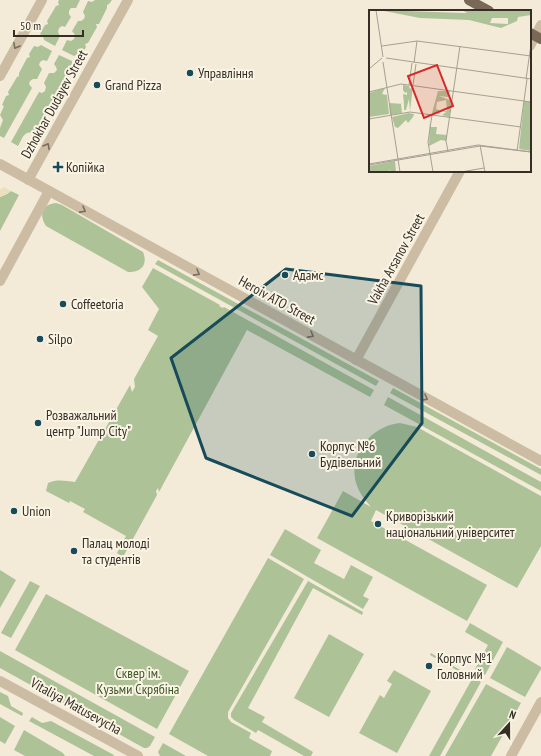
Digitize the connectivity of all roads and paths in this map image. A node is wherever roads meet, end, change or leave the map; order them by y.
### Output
1 (42, 0) edge
2 (128, 0) edge
3 (470, 0) edge
4 (488, 10) edge
5 (541, 25) edge
6 (535, 36) edge
7 (0, 76) edge
8 (0, 164) edge
9 (459, 172) edge
10 (28, 180) junction
11 (49, 191) junction
12 (0, 281) edge
13 (356, 360) junction
14 (541, 462) edge
15 (0, 681) edge
16 (541, 702) edge
17 (138, 756) edge
18 (511, 756) edge

1 -> 7 street
10 -> 2 street, Dzhokhar Dudayev Street
3 - 4 main road
5 - 6 street
8 - 10 street, Heroiv ATO Street
9 - 13 street, Vakha Arsanov Street
10 - 11 street, Heroiv ATO Street
11 - 12 street
11 -> 13 street, Heroiv ATO Street
13 -> 14 street, Heroiv ATO Street
15 - 17 street, Vitaliya Matusevycha
16 - 18 street

